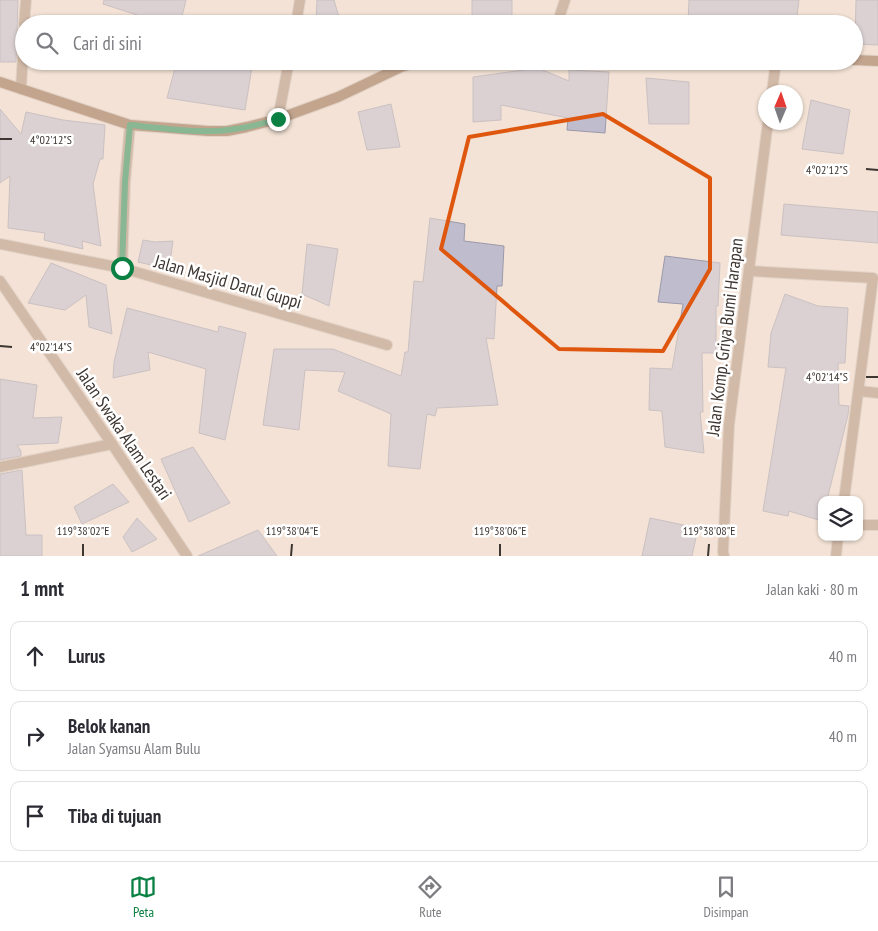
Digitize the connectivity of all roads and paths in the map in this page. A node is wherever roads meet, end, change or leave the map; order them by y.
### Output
1 (26, 0) edge
2 (300, 0) edge
3 (565, 0) edge
4 (25, 15) edge
5 (298, 15) edge
6 (560, 15) edge
7 (863, 60) edge
8 (878, 61) edge
9 (22, 70) edge
10 (287, 70) edge
11 (395, 70) edge
12 (775, 70) edge
13 (0, 82) edge
14 (773, 85) edge
15 (21, 89) junction
16 (278, 119) junction
17 (130, 125) junction
18 (767, 130) edge
19 (0, 244) edge
20 (122, 268) junction
21 (749, 271) junction
22 (875, 278) edge
23 (0, 281) edge
24 (387, 345) dead end
25 (859, 391) junction
26 (878, 393) edge
27 (112, 444) junction
28 (0, 467) edge
29 (845, 496) edge
30 (863, 525) edge
31 (878, 526) edge
32 (838, 541) edge
33 (187, 556) edge
34 (724, 556) edge
35 (836, 556) edge

1 - 4 street
2 - 5 street
3 - 6 street
7 - 8 street
9 - 15 street
10 - 16 street
11 - 16 street
12 - 14 street
13 - 15 street
15 - 17 street
16 - 17 street
17 - 20 street
18 - 21 street, Jalan Komp. Griya Bumi Harapan
19 - 20 street, Jalan Masjid Darul Guppi
20 - 24 street, Jalan Masjid Darul Guppi
21 - 22 street
21 - 34 street, Jalan Komp. Griya Bumi Harapan
22 - 25 street
23 - 27 street, Jalan Swaka Alam Lestari
25 - 26 street
25 - 29 street
27 - 28 street
27 - 33 street, Jalan Swaka Alam Lestari
30 - 31 street
32 - 35 street

